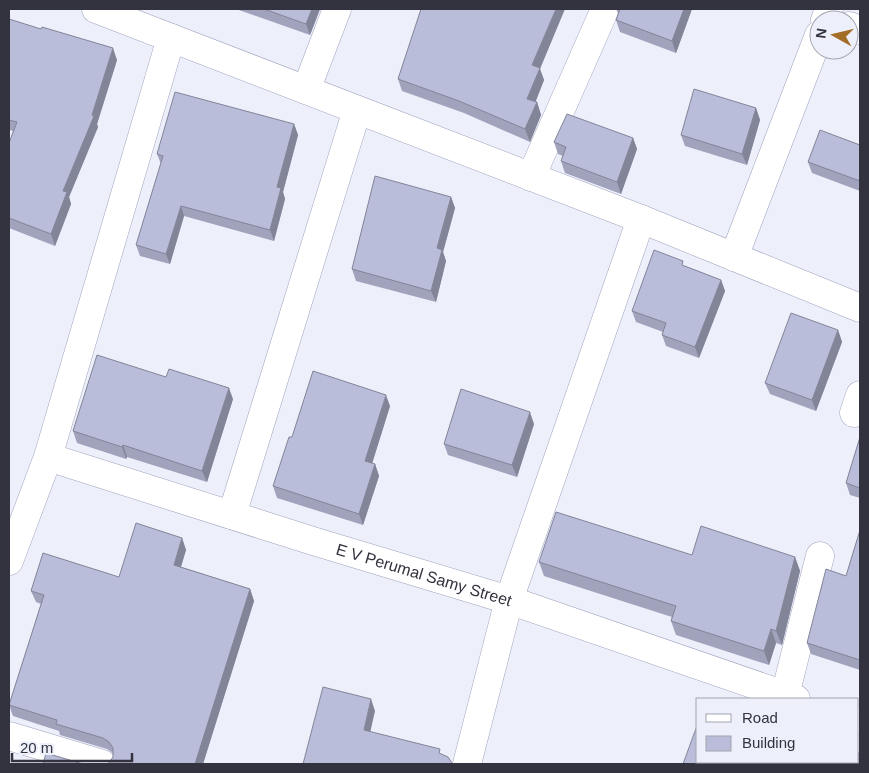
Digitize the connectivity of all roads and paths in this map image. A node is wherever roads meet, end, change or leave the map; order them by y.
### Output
1 (96, 9) edge
2 (337, 9) edge
3 (605, 9) edge
4 (171, 38) junction
5 (809, 60) edge
6 (306, 90) junction
7 (357, 110) junction
8 (531, 177) junction
9 (641, 219) junction
10 (734, 257) junction
11 (860, 308) edge
12 (48, 457) junction
13 (232, 515) junction
14 (820, 556) dead end
15 (9, 561) edge
16 (509, 600) junction
17 (790, 697) edge
18 (9, 736) edge
19 (102, 764) edge
20 (467, 764) edge

1 - 4 street
2 - 6 street
3 - 8 street
4 - 6 street
4 - 12 street
5 - 10 street
6 - 7 street
7 - 8 street
7 - 13 street
8 - 9 street
9 - 10 street
9 - 16 street
10 - 11 street
12 - 13 street, E V Perumal Samy Street
12 - 15 street
13 - 16 street, E V Perumal Samy Street
14 - 17 street
16 - 17 street, E V Perumal Samy Street
16 - 20 street
18 - 19 street

